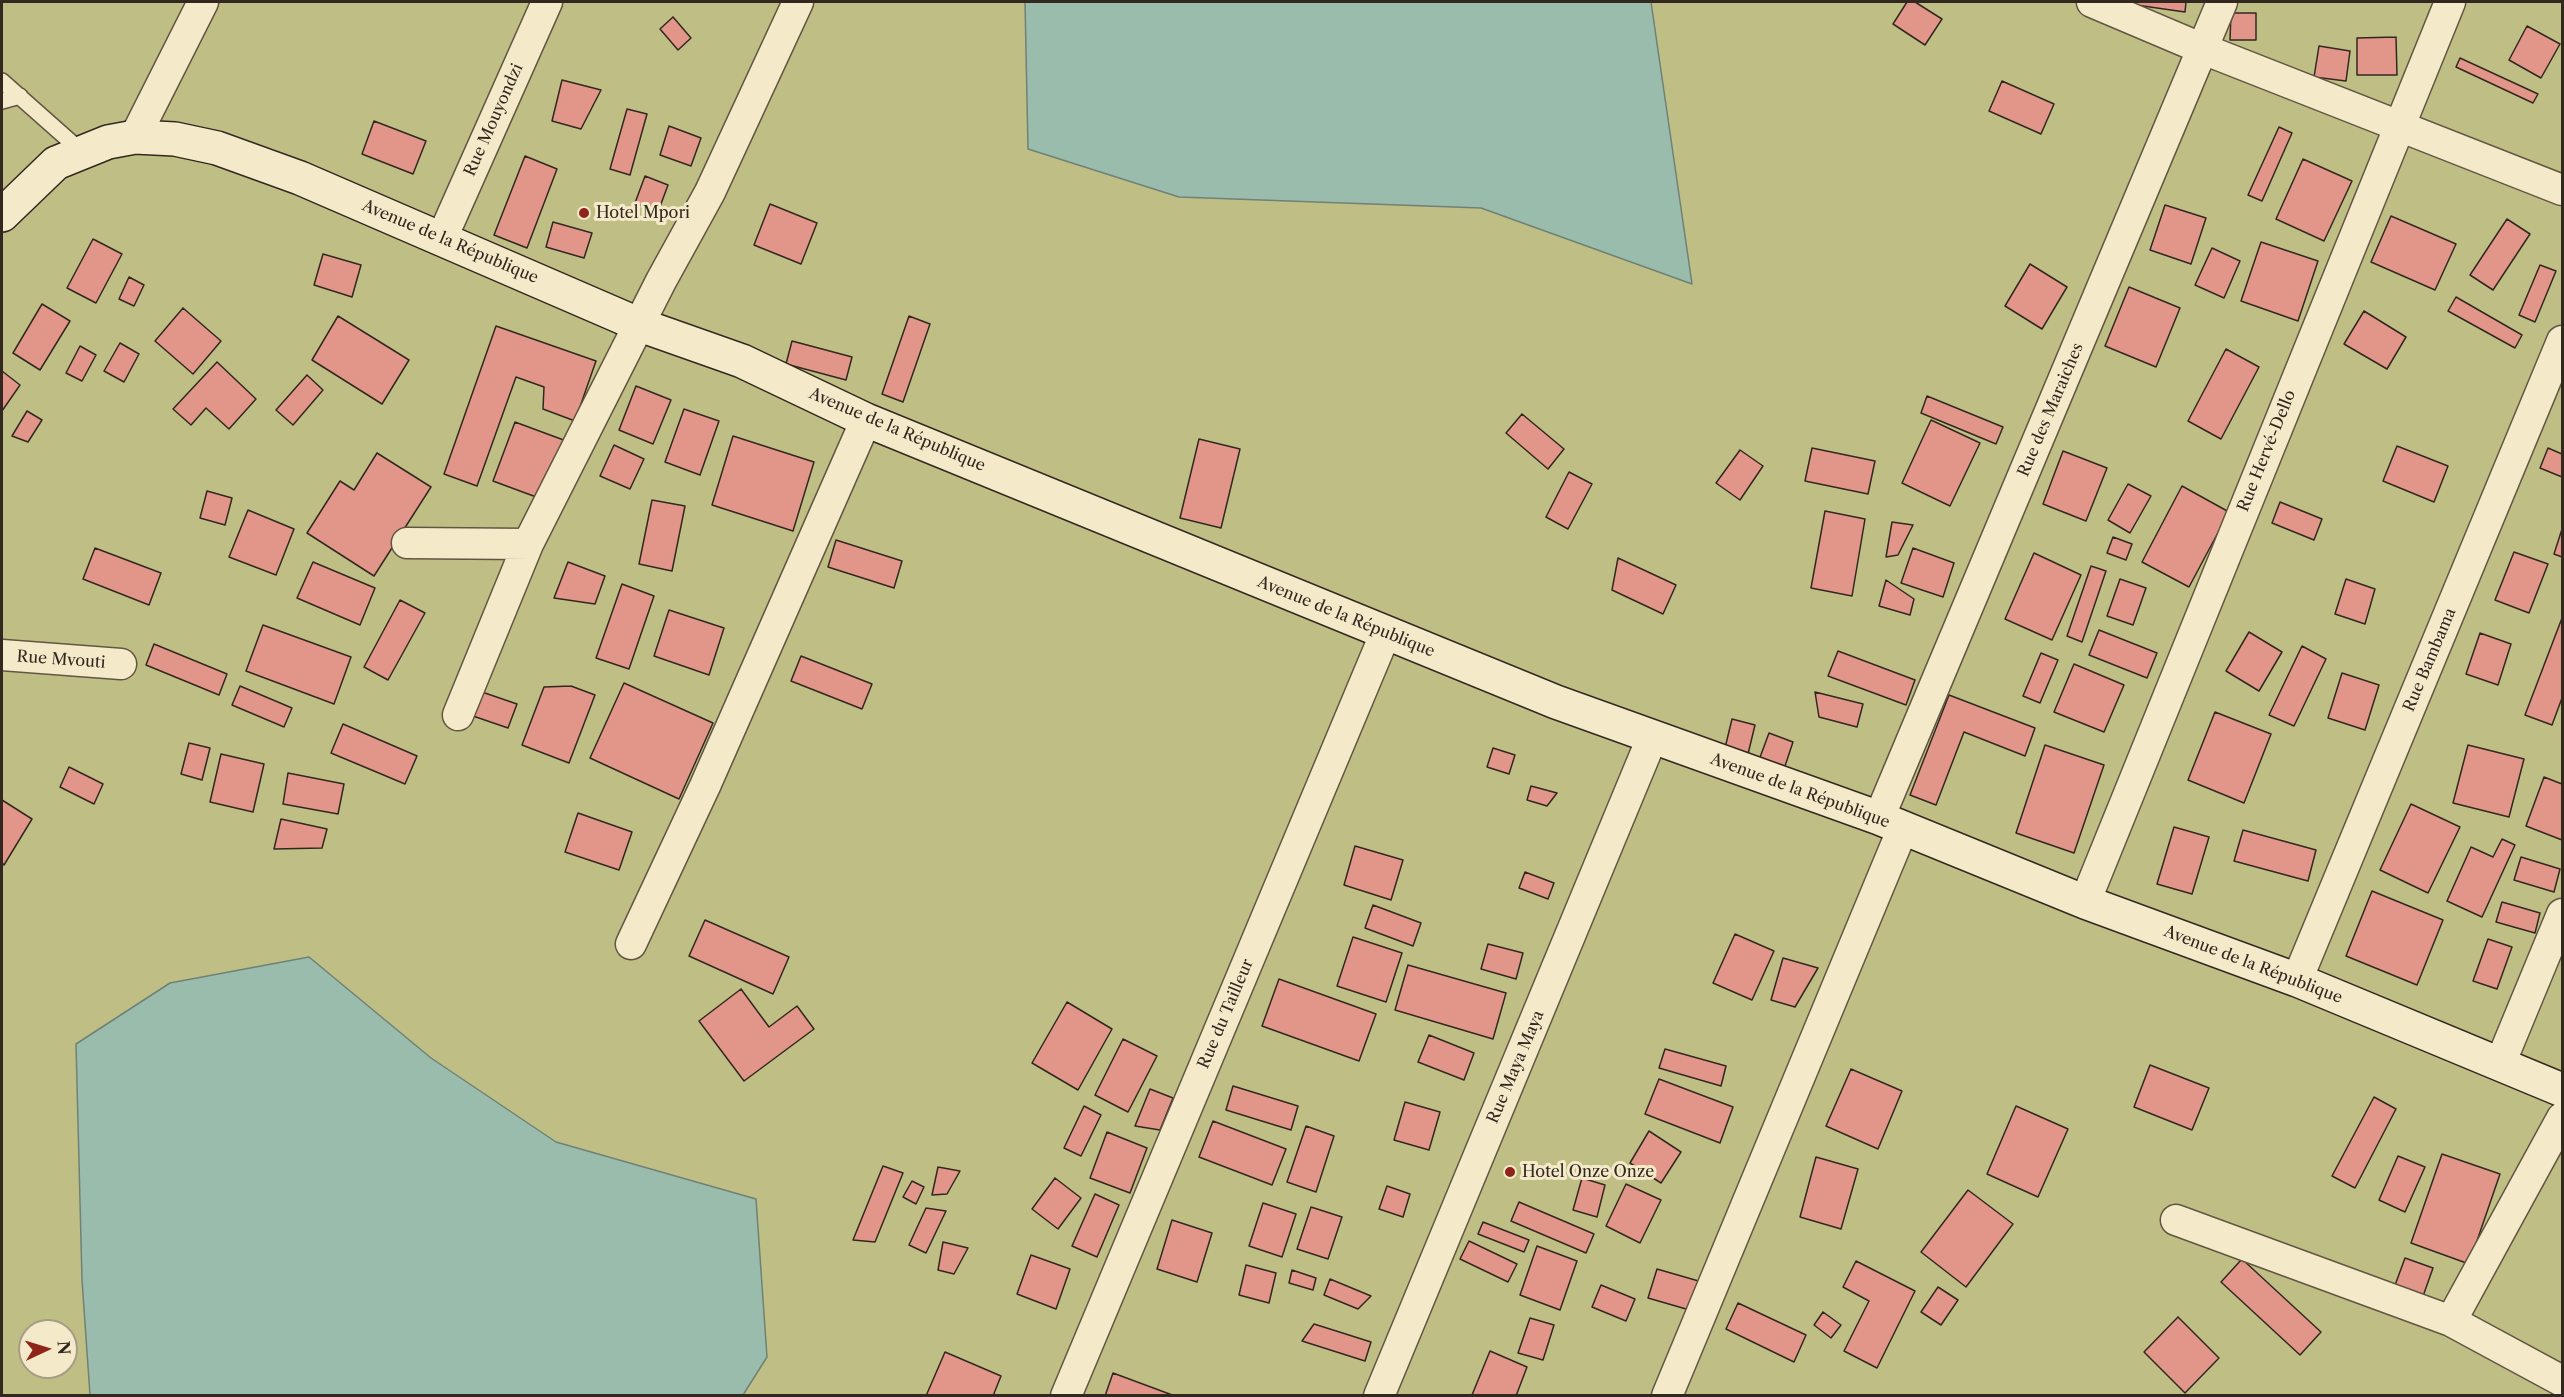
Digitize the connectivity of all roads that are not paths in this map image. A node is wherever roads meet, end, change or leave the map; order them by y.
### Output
1 (203, 2) edge
2 (547, 2) edge
3 (798, 2) edge
4 (2092, 2) edge
5 (2222, 2) edge
6 (2450, 2) edge
7 (2203, 49) junction
8 (2, 81) edge
9 (20, 96) junction
10 (2, 101) edge
11 (2398, 127) junction
12 (135, 137) junction
13 (81, 151) junction
14 (2562, 190) edge
15 (2, 215) edge
16 (442, 238) junction
17 (640, 325) junction
18 (2562, 341) edge
19 (866, 420) junction
20 (407, 543) dead end
21 (528, 544) junction
22 (1386, 632) junction
23 (2, 656) edge
24 (121, 664) dead end
25 (458, 715) dead end
26 (1652, 738) junction
27 (1891, 823) junction
28 (2085, 902) junction
29 (2562, 914) edge
30 (631, 944) dead end
31 (2297, 980) junction
32 (2500, 1064) junction
33 (2562, 1090) edge
34 (2562, 1118) edge
35 (2176, 1220) dead end
36 (2451, 1321) junction
37 (2562, 1381) edge
38 (1066, 1395) edge
39 (1379, 1395) edge
40 (1666, 1395) edge

1 - 12 street
2 - 16 street, Rue Mouyondzi
3 - 17 street
4 - 7 street
5 - 7 street, Rue des Maraiches
6 - 11 street, Rue Hervé-Dello
7 - 11 street
7 - 27 street, Rue des Maraiches
8 - 9 lane
9 - 10 lane
9 - 13 lane
11 - 14 street
11 - 28 street, Rue Hervé-Dello
12 - 13 street, Avenue de la République
12 - 16 street, Avenue de la République
13 - 15 street, Avenue de la République
16 - 17 street, Avenue de la République
17 - 19 street, Avenue de la République
17 - 21 street
18 - 31 street, Rue Bambama
19 - 22 street, Avenue de la République
19 - 30 street
20 - 21 street
21 - 25 street
22 - 26 street, Avenue de la République
22 - 38 street, Rue du Tailleur
23 - 24 street, Rue Mvouti
26 - 27 street, Avenue de la République
26 - 39 street, Rue Maya Maya
27 - 28 street, Avenue de la République
27 - 40 street, Rue des Maraiches
28 - 31 street, Avenue de la République
29 - 32 street
31 - 32 street, Avenue de la République
32 - 33 street, Avenue de la République
34 - 36 street
35 - 36 street
36 - 37 street

